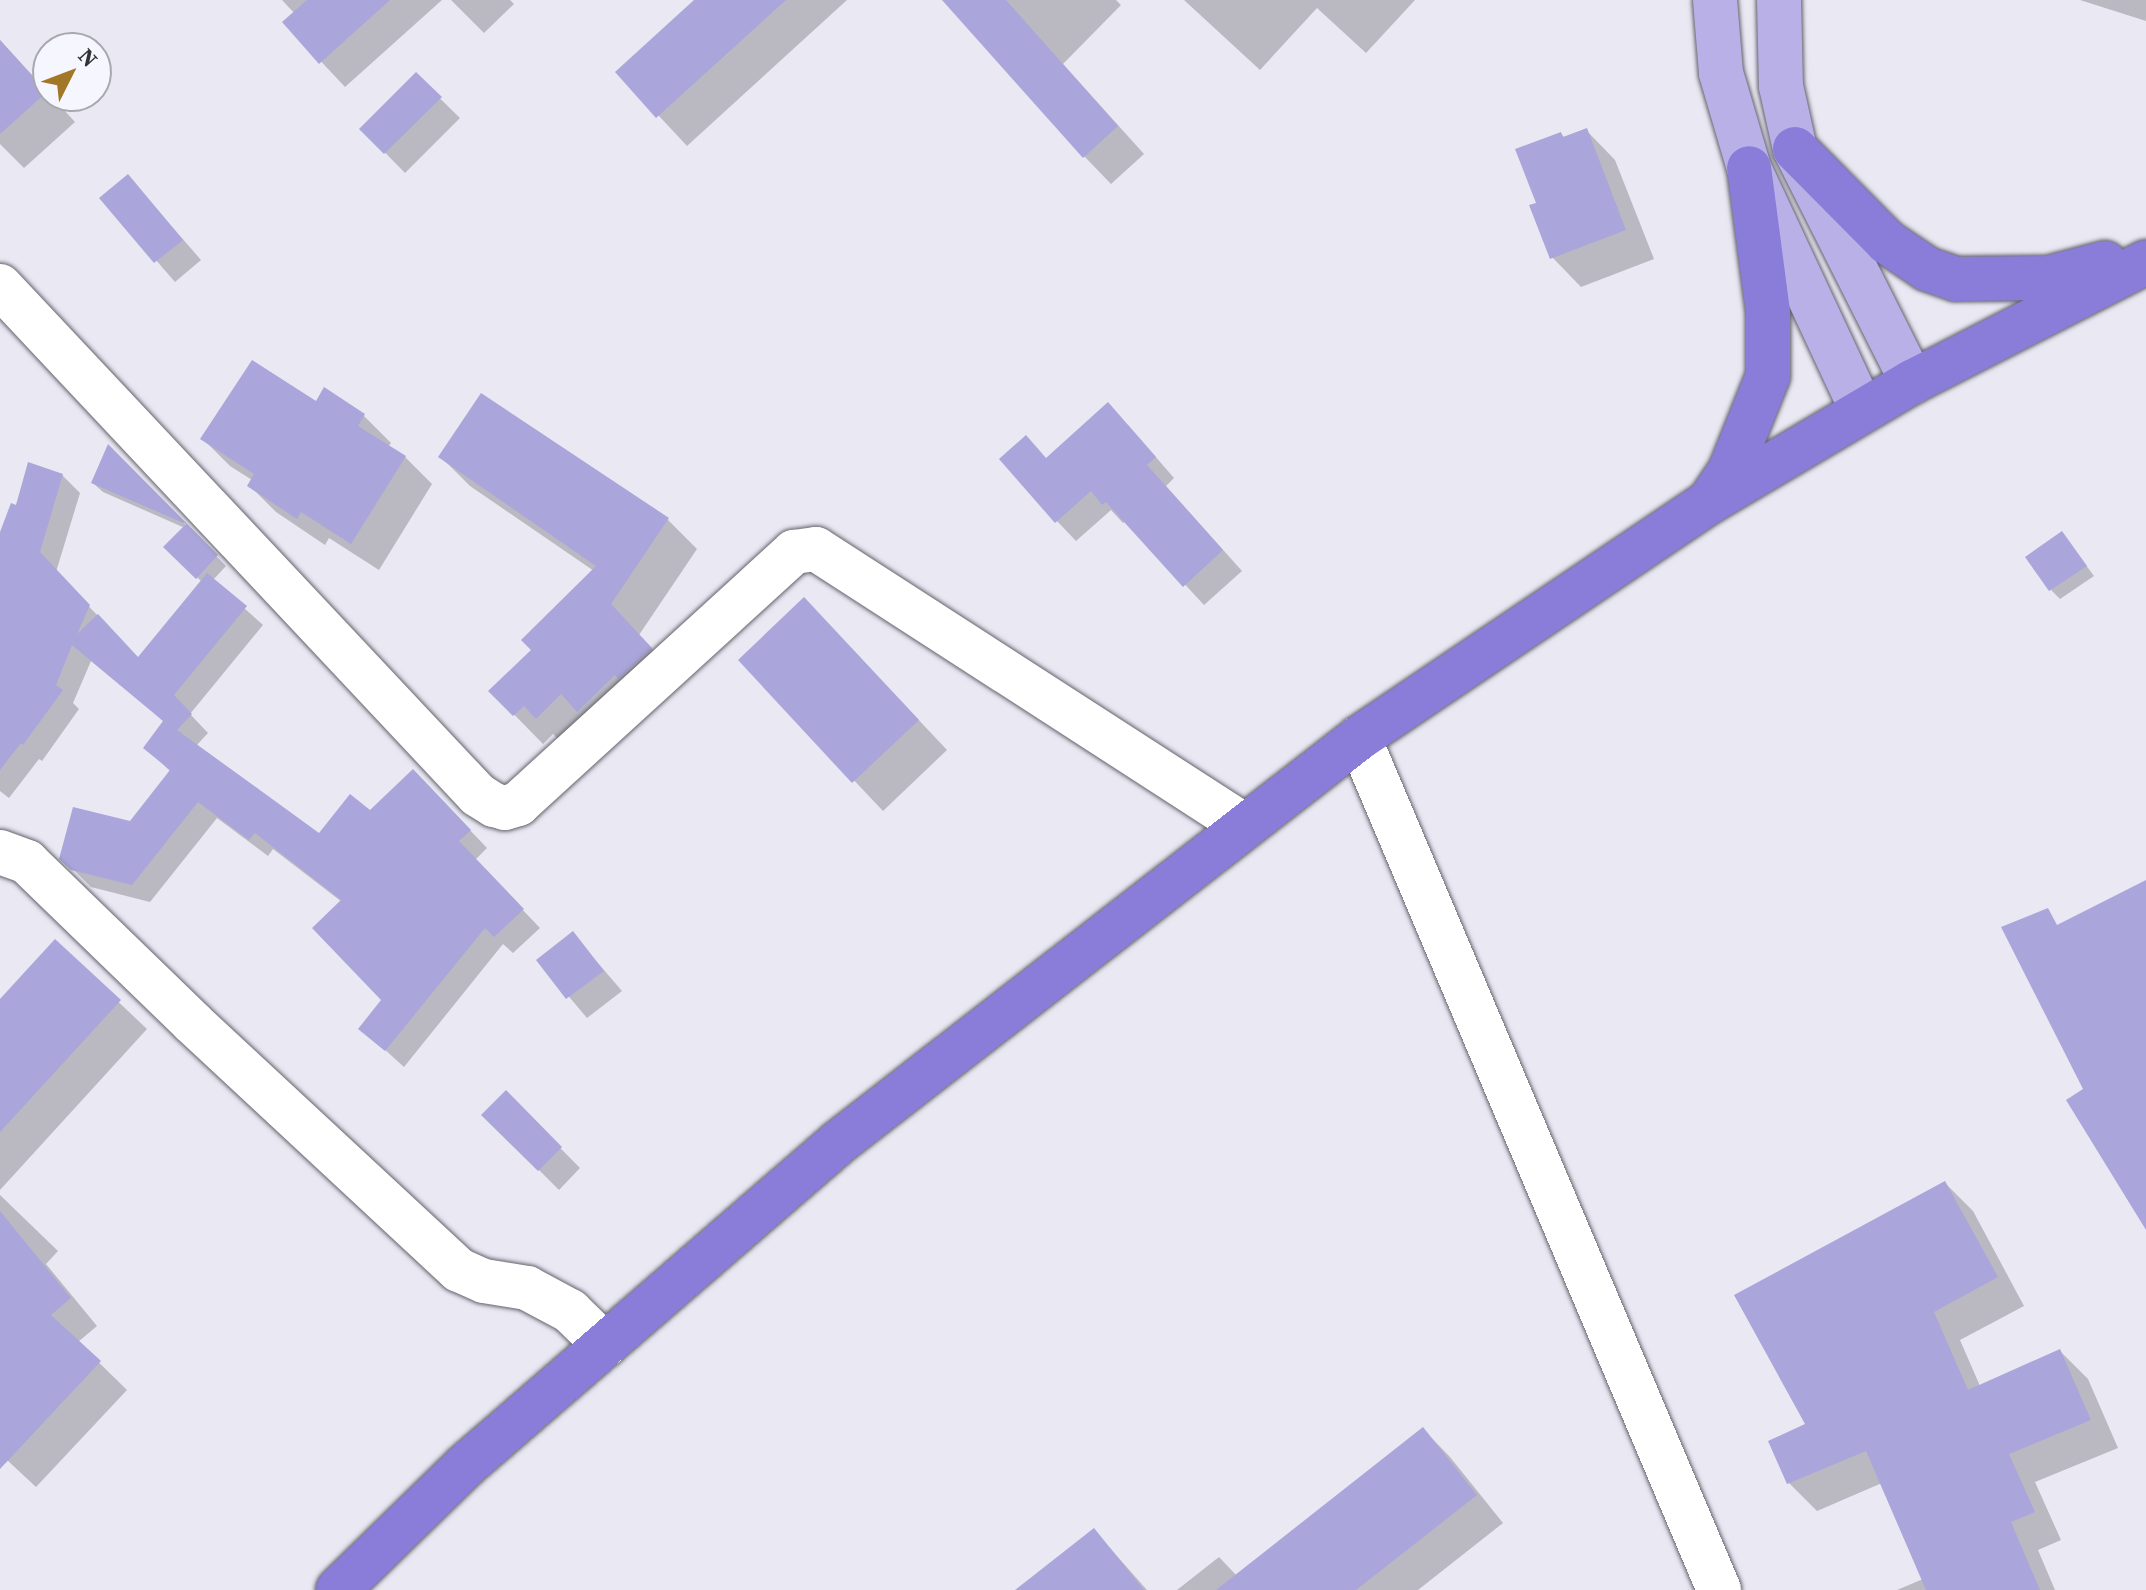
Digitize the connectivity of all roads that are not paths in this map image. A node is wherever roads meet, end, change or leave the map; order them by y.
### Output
1 (1715, 0) edge
2 (1779, 0) edge
3 (1795, 149) junction
4 (1749, 168) junction
5 (2146, 252) edge
6 (2146, 262) edge
7 (0, 286) edge
8 (1912, 382) junction
9 (1862, 410) junction
10 (1709, 502) junction
11 (1359, 738) junction
12 (1245, 826) junction
13 (0, 852) edge
14 (605, 1345) junction
15 (338, 1590) edge
16 (1719, 1590) edge

1 - 4 main road
2 - 3 main road
3 - 5 highway
3 - 8 main road
4 - 9 main road
4 - 10 highway
6 - 8 highway
7 - 12 street
8 - 9 highway
9 - 10 highway
10 - 11 highway
11 - 12 highway
11 - 16 street
12 - 14 highway
13 - 14 street
14 - 15 highway

